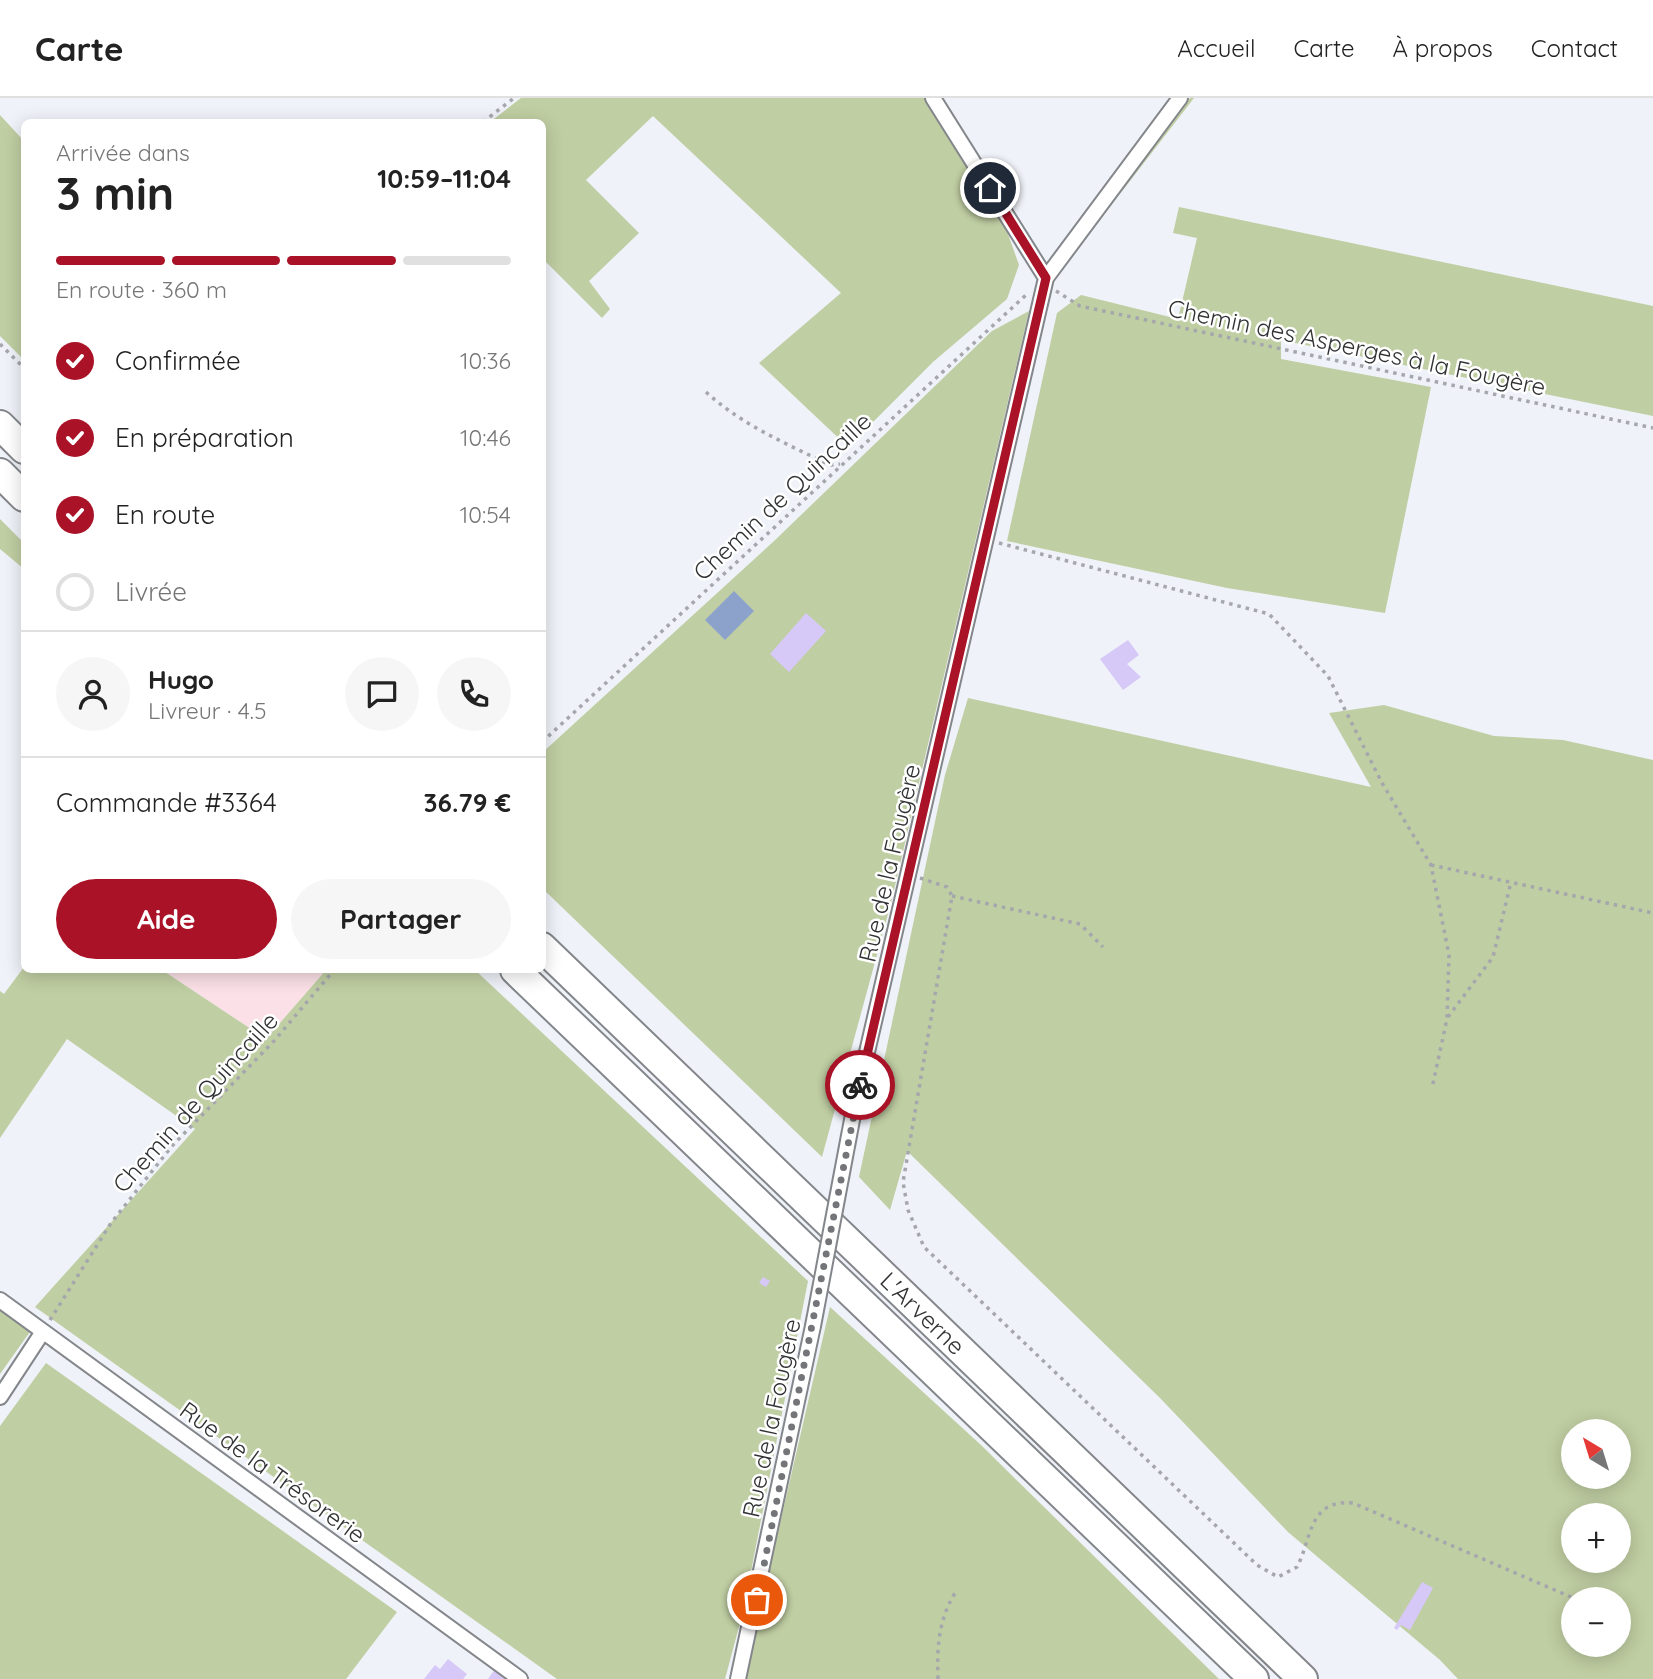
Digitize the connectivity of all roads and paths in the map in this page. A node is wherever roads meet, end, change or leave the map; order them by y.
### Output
1 (514, 98) edge
2 (933, 98) edge
3 (1181, 98) edge
4 (487, 119) edge
5 (1053, 281) junction
6 (1057, 292) junction
7 (1052, 301) dead end
8 (0, 344) edge
9 (21, 365) edge
10 (706, 392) dead end
11 (0, 425) edge
12 (1653, 428) edge
13 (21, 446) edge
14 (842, 464) junction
15 (0, 473) edge
16 (21, 494) edge
17 (987, 540) junction
18 (546, 738) edge
19 (1431, 865) junction
20 (909, 875) junction
21 (1511, 882) junction
22 (952, 897) junction
23 (1653, 913) edge
24 (1102, 947) dead end
25 (546, 951) edge
26 (331, 973) edge
27 (518, 973) edge
28 (1447, 1019) junction
29 (1432, 1088) dead end
30 (0, 1300) edge
31 (42, 1333) junction
32 (0, 1397) edge
33 (955, 1593) dead end
34 (1561, 1593) edge
35 (520, 1679) edge
36 (738, 1679) edge
37 (938, 1679) edge
38 (1254, 1679) edge
39 (1303, 1679) edge

1 - 4 path
2 - 5 street
3 - 5 street, Rue de la Fougère
5 - 6 path
5 - 14 path, Chemin de Quincaille
5 - 17 street, Rue de la Fougère
6 - 7 path
6 - 12 path, Chemin des Asperges à la Fougère
8 - 9 path
10 - 14 path
11 - 13 highway
14 - 18 path, Chemin de Quincaille
15 - 16 highway
17 - 19 path
17 - 20 street, Rue de la Fougère
19 - 21 path
19 - 28 path
20 - 22 path
20 - 36 street, Rue de la Fougère, bridge
21 - 23 path
21 - 28 path
22 - 24 path
22 - 34 path
25 - 39 highway, L'Arverne
26 - 31 path, Chemin de Quincaille
27 - 38 highway, L'Arverne
28 - 29 path
30 - 31 street, Rue de la Trésorerie
31 - 32 street
31 - 35 street, Rue de la Trésorerie
33 - 37 path

